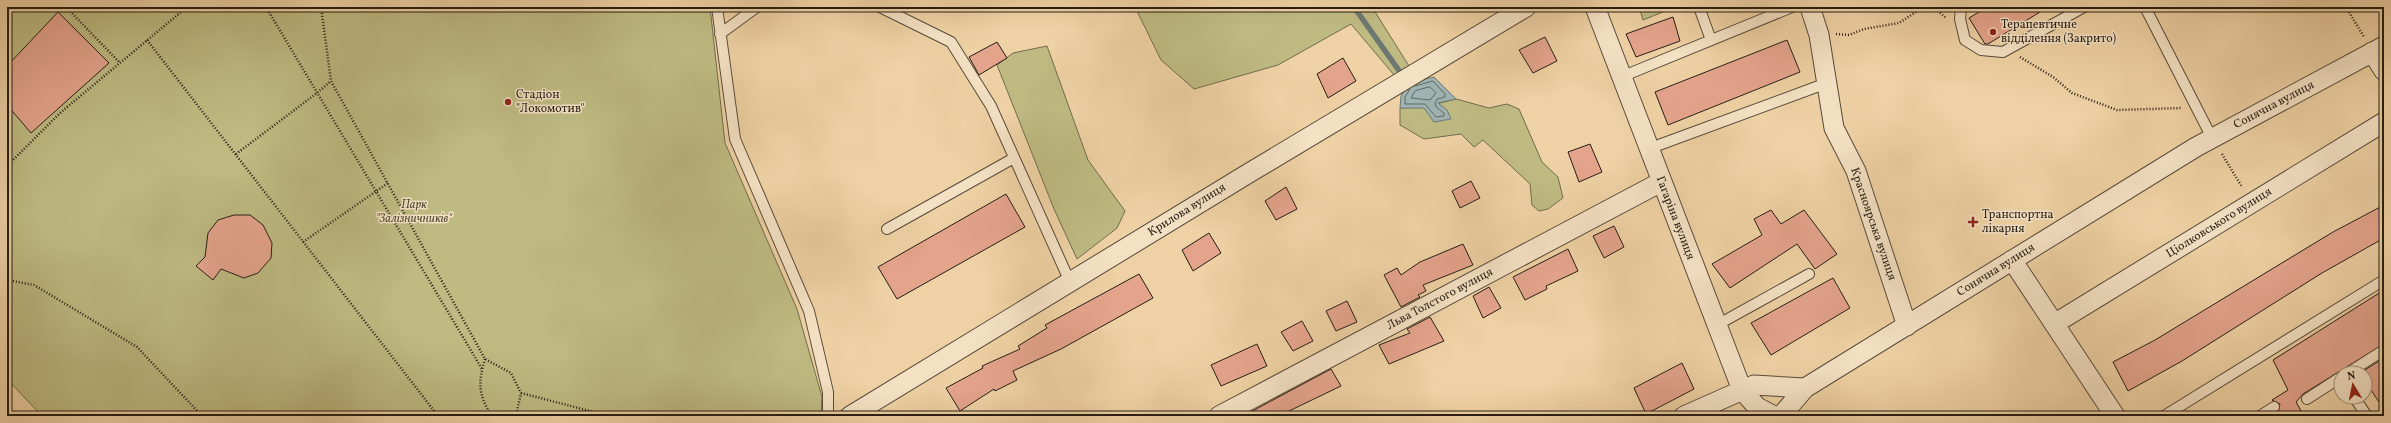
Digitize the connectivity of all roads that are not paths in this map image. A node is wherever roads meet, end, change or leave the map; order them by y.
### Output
1 (717, 7) edge
2 (758, 7) edge
3 (880, 7) edge
4 (1526, 7) edge
5 (1595, 7) edge
6 (1699, 7) edge
7 (1792, 7) edge
8 (1810, 7) edge
9 (1961, 7) edge
10 (2084, 7) edge
11 (2145, 7) edge
12 (720, 34) junction
13 (1711, 40) junction
14 (2378, 49) edge
15 (2384, 71) edge
16 (1621, 77) junction
17 (1827, 83) junction
18 (2384, 122) edge
19 (2212, 138) junction
20 (1648, 149) junction
21 (1014, 158) junction
22 (1661, 182) junction
23 (887, 229) dead end
24 (2012, 260) junction
25 (1809, 274) dead end
26 (2384, 280) edge
27 (1070, 282) junction
28 (2054, 324) junction
29 (1717, 325) junction
30 (1906, 326) junction
31 (2384, 350) edge
32 (2361, 365) edge
33 (2333, 383) edge
34 (1805, 388) junction
35 (1742, 390) junction
36 (2307, 399) dead end
37 (2359, 405) edge
38 (2274, 407) dead end
39 (2384, 414) edge
40 (828, 416) edge
41 (850, 416) edge
42 (1219, 416) edge
43 (1684, 416) edge
44 (1774, 416) edge
45 (1781, 416) edge
46 (2115, 416) edge
47 (2164, 416) edge
48 (2260, 416) edge
49 (2367, 416) edge
50 (2380, 416) edge

1 - 12 lane
2 - 12 lane
3 - 21 lane
4 - 27 street, Крилова вулиця
5 - 16 street, Гагаріна вулиця
6 - 13 lane
7 - 13 lane
8 - 17 street, Красноярська вулиця
9 - 10 lane
11 - 19 lane
12 - 40 lane
13 - 16 lane
14 - 15 street
14 - 19 street, Сонячна вулиця
16 - 20 street, Гагаріна вулиця
17 - 20 lane
17 - 30 street, Красноярська вулиця
18 - 28 street, Ціолковського вулиця
19 - 24 street, Сонячна вулиця
20 - 22 street, Гагаріна вулиця
21 - 23 lane
21 - 27 lane
22 - 29 street, Гагаріна вулиця
22 - 42 street, Льва Толстого вулиця
24 - 28 street
24 - 30 street, Сонячна вулиця
25 - 29 lane
26 - 47 lane
27 - 41 street, Крилова вулиця
28 - 46 street
29 - 35 street, Гагаріна вулиця
30 - 34 street, Сонячна вулиця
31 - 32 lane
33 - 36 lane
34 - 35 street
34 - 45 street
35 - 43 street
35 - 44 street, Гагаріна вулиця
37 - 49 lane
38 - 48 lane
39 - 50 lane

